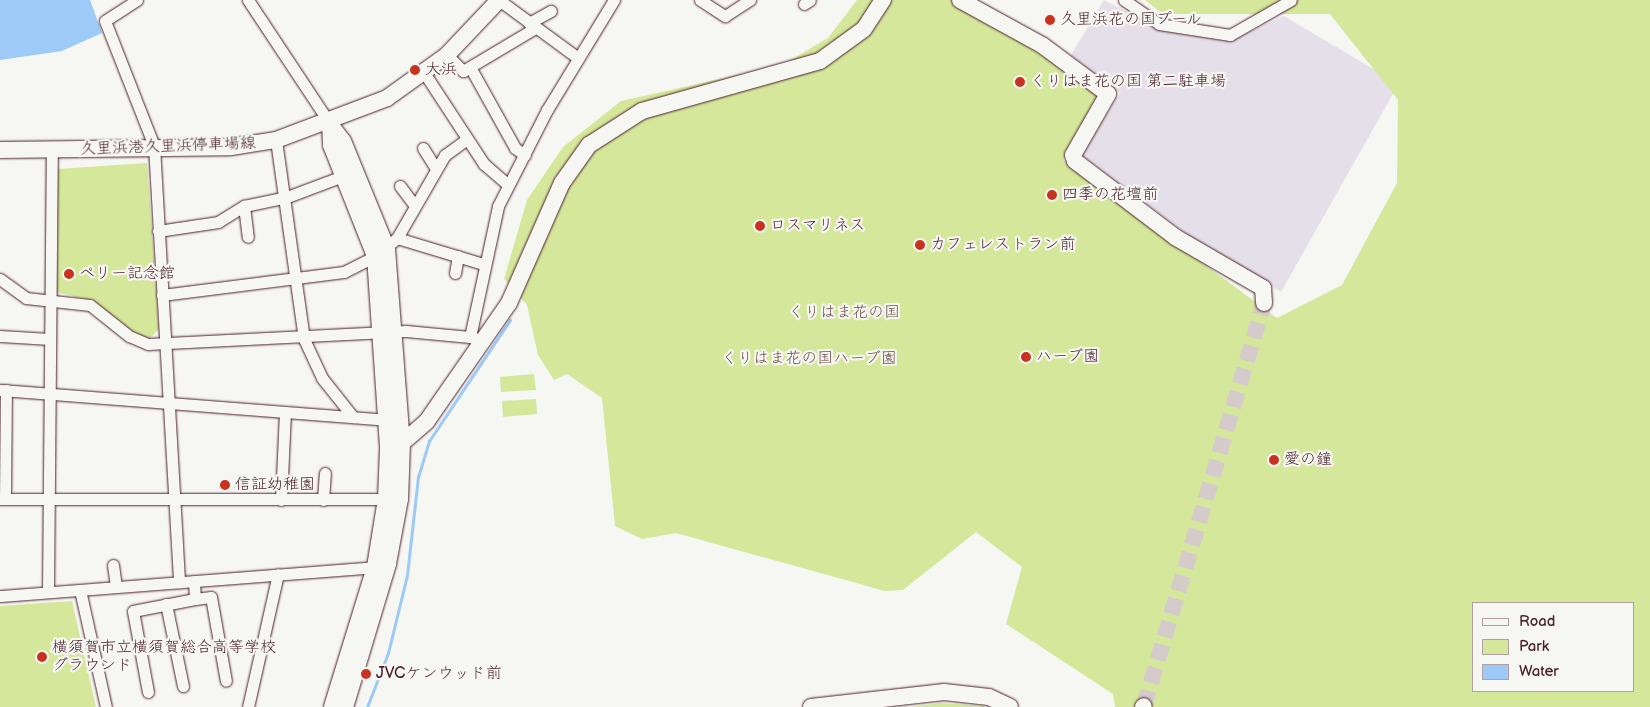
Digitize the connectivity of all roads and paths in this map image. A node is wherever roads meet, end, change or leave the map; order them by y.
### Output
1 (137, 0) edge
2 (248, 0) edge
3 (499, 0) edge
4 (614, 0) edge
5 (700, 0) edge
6 (750, 0) edge
7 (883, 0) edge
8 (960, 0) edge
9 (1124, 0) edge
10 (1291, 0) edge
11 (551, 11) dead end
12 (532, 26) junction
13 (447, 55) junction
14 (578, 58) junction
15 (470, 67) junction
16 (425, 74) junction
17 (330, 124) junction
18 (467, 139) junction
19 (276, 140) junction
20 (154, 146) junction
21 (423, 148) dead end
22 (0, 150) edge
23 (52, 151) junction
24 (524, 155) junction
25 (436, 169) junction
26 (343, 176) junction
27 (507, 184) junction
28 (400, 186) dead end
29 (287, 197) junction
30 (244, 206) junction
31 (415, 206) junction
32 (158, 231) junction
33 (248, 237) dead end
34 (386, 248) junction
35 (458, 256) junction
36 (483, 264) junction
37 (454, 273) dead end
38 (295, 275) junction
39 (0, 279) edge
40 (162, 295) junction
41 (51, 301) junction
42 (1264, 303) tunnel mouth
43 (389, 333) junction
44 (0, 336) edge
45 (476, 338) junction
46 (50, 339) junction
47 (304, 339) junction
48 (166, 345) junction
49 (3, 390) edge
50 (50, 395) junction
51 (169, 404) junction
52 (285, 412) junction
53 (353, 417) junction
54 (387, 420) junction
55 (395, 446) junction
56 (325, 473) dead end
57 (2, 499) edge
58 (48, 499) junction
59 (386, 499) junction
60 (178, 500) junction
61 (281, 500) junction
62 (323, 500) junction
63 (113, 564) dead end
64 (375, 567) junction
65 (278, 574) junction
66 (194, 581) junction
67 (179, 582) junction
68 (116, 587) junction
69 (80, 590) junction
70 (48, 592) junction
71 (0, 596) edge
72 (196, 599) junction
73 (166, 604) junction
74 (226, 681) dead end
75 (183, 686) dead end
76 (148, 692) dead end
77 (106, 707) edge
78 (248, 707) edge
79 (332, 707) edge
80 (345, 707) edge
81 (811, 707) edge
82 (1010, 707) edge

1 - 20 street
2 - 17 street
3 - 12 street
3 - 13 street, 久里浜港久里浜停車場線
4 - 14 street
5 - 6 street
7 - 45 street
8 - 42 street
9 - 10 street
11 - 12 street
12 - 14 street
12 - 15 street
13 - 15 street
13 - 16 street, 久里浜港久里浜停車場線
14 - 24 street
15 - 24 street
16 - 17 street, 久里浜港久里浜停車場線
16 - 18 street
17 - 19 street, 久里浜港久里浜停車場線
17 - 26 street
17 - 34 street
18 - 25 street
18 - 27 street
19 - 20 street, 久里浜港久里浜停車場線
19 - 29 street
20 - 23 street, 久里浜港久里浜停車場線
20 - 32 street
21 - 25 street
22 - 23 street, 久里浜港久里浜停車場線
23 - 41 street
24 - 27 street
25 - 31 street
26 - 29 street
26 - 34 street
27 - 36 street
28 - 31 street
29 - 30 street
29 - 38 street
30 - 32 street
30 - 33 street
31 - 34 street
32 - 40 street
34 - 35 street
34 - 38 street
34 - 43 street
35 - 36 street
35 - 37 street
36 - 45 street
38 - 40 street
38 - 47 street
39 - 41 street
40 - 48 street
41 - 46 street
41 - 48 street
43 - 45 street
43 - 47 street
43 - 54 street
43 - 55 street
44 - 46 street
45 - 55 street
46 - 50 street
47 - 48 street
47 - 53 street
48 - 51 street
49 - 50 street
49 - 57 street
50 - 51 street
50 - 58 street
51 - 52 street
51 - 60 street
52 - 53 street
52 - 61 street
53 - 54 street
54 - 55 street
55 - 59 street
55 - 80 street
56 - 62 street
57 - 58 street
58 - 60 street
58 - 70 street
59 - 62 street
59 - 64 street
60 - 61 street
60 - 67 street
61 - 62 street
63 - 68 street
64 - 65 street
64 - 79 street
65 - 66 street
65 - 78 street
66 - 67 street
66 - 72 street
67 - 68 street
68 - 69 street
69 - 70 street
69 - 77 street
70 - 71 street
72 - 73 street
72 - 74 street
73 - 75 street
73 - 76 street
81 - 82 street

